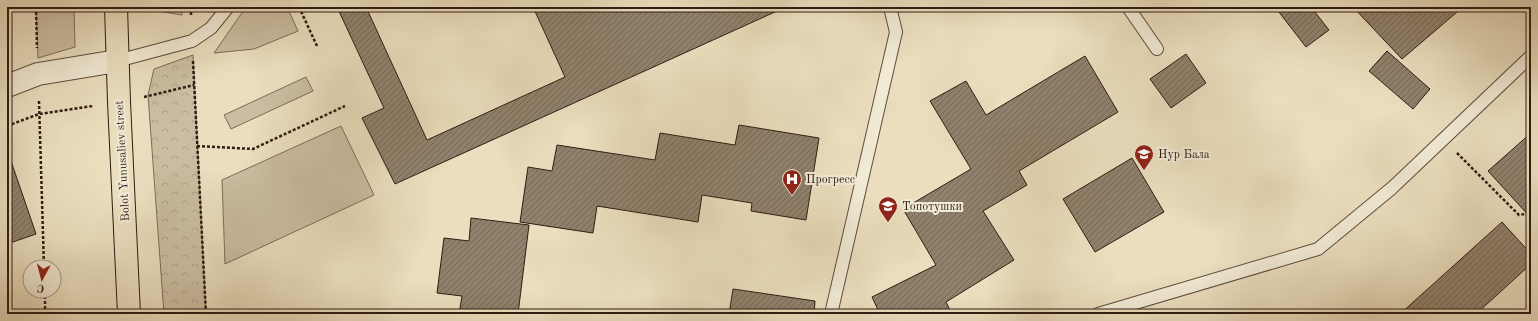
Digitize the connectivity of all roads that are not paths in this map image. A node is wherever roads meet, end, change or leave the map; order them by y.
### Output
1 (116, 7) edge
2 (228, 7) edge
3 (890, 7) edge
4 (1128, 7) edge
5 (1157, 49) dead end
6 (1531, 56) edge
7 (118, 61) junction
8 (7, 86) edge
9 (129, 314) edge
10 (831, 314) edge
11 (1098, 314) edge

1 - 7 main road, Bolot Yunusaliev street
2 - 7 lane
3 - 10 lane
4 - 5 lane
6 - 11 lane
7 - 8 street
7 - 9 main road, Bolot Yunusaliev street

